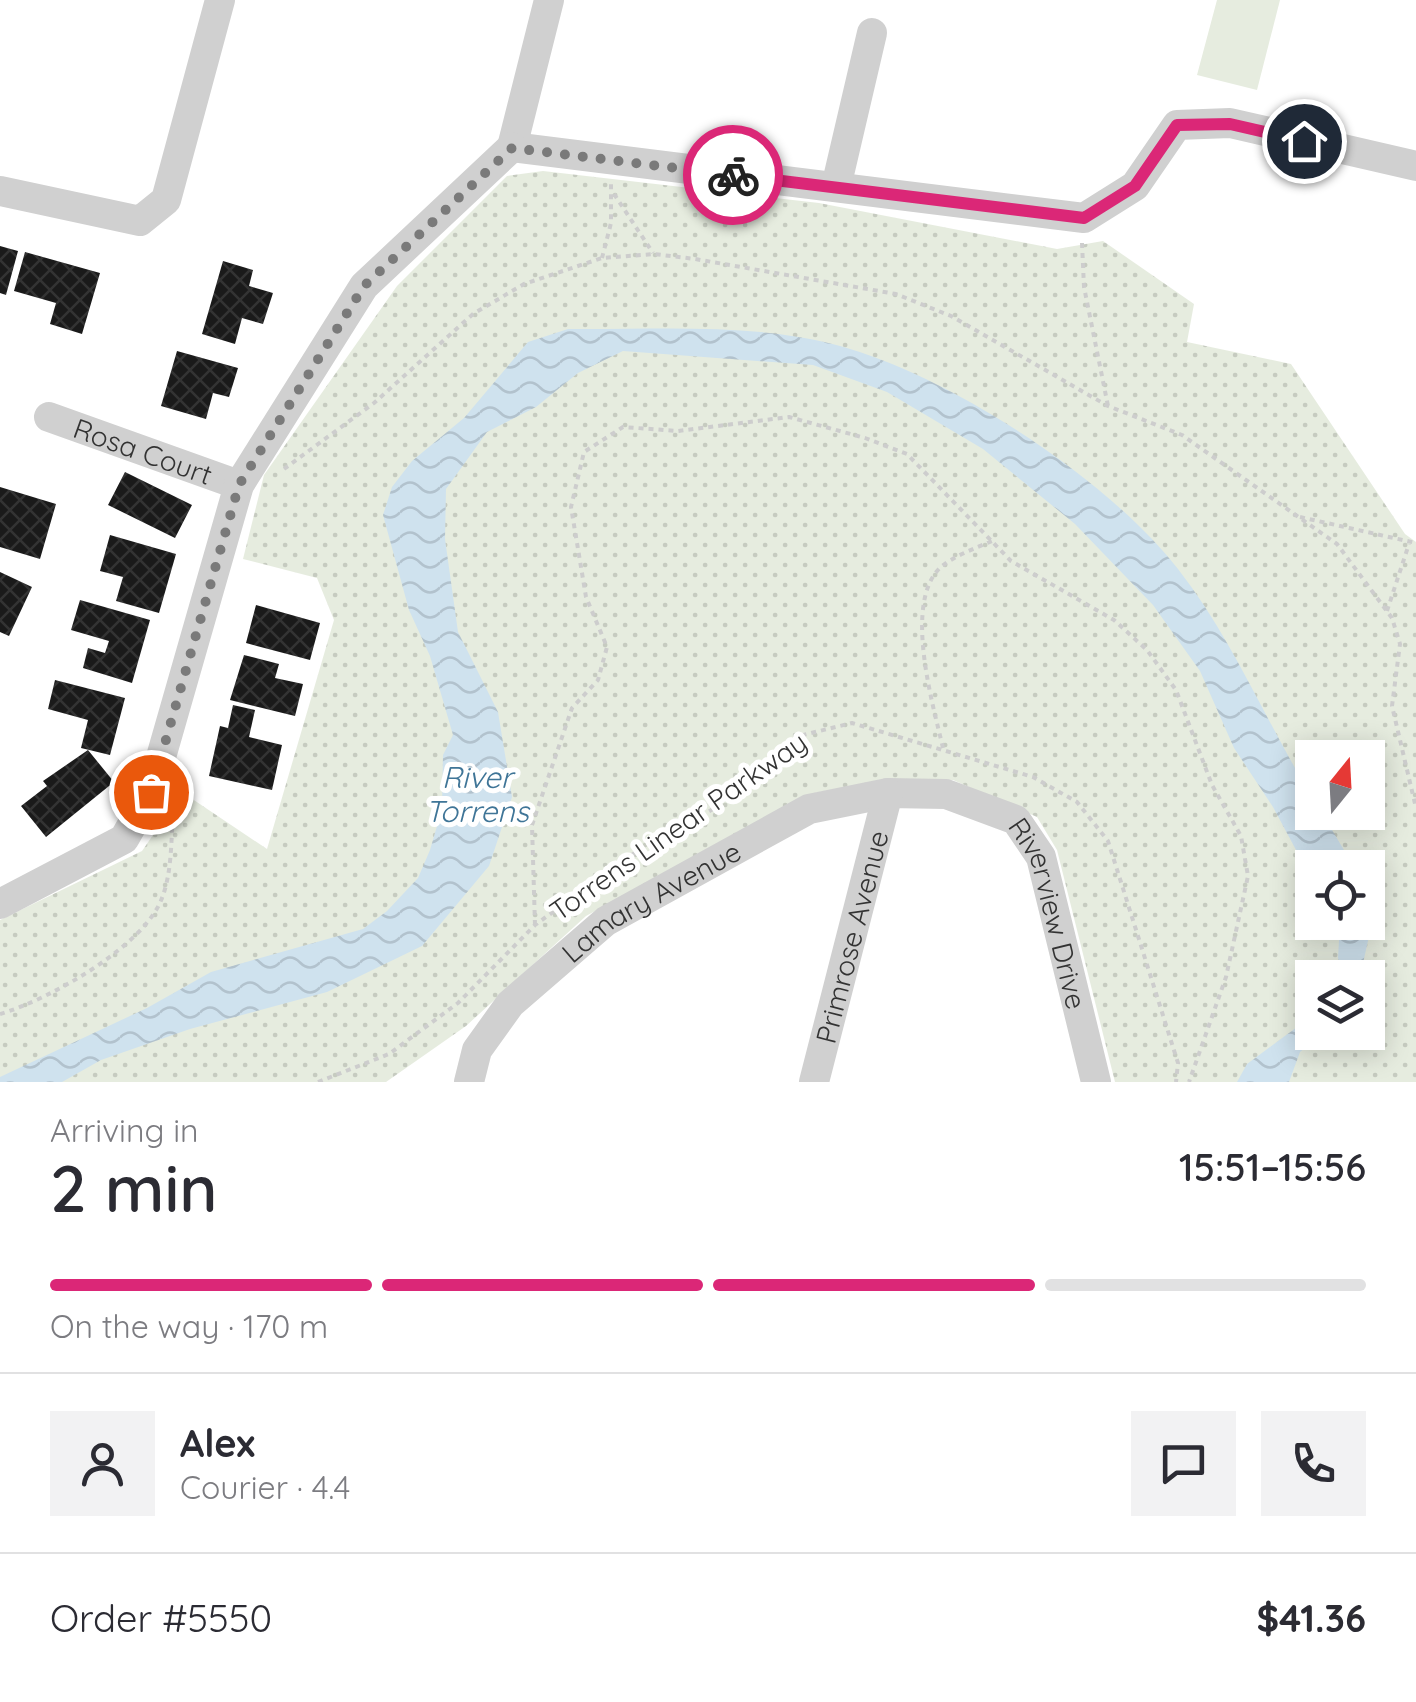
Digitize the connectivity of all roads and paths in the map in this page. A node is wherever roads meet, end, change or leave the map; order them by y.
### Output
1 (220, 0) edge
2 (549, 0) edge
3 (872, 33) dead end
4 (512, 148) junction
5 (606, 159) junction
6 (1416, 166) edge
7 (836, 187) junction
8 (0, 191) edge
9 (614, 194) junction
10 (1084, 218) junction
11 (654, 254) junction
12 (602, 258) junction
13 (1108, 406) junction
14 (49, 418) dead end
15 (239, 485) junction
16 (1296, 516) junction
17 (994, 540) junction
18 (1413, 542) edge
19 (1388, 610) junction
20 (944, 748) junction
21 (151, 792) junction
22 (888, 793) junction
23 (1416, 808) edge
24 (0, 904) edge
25 (535, 925) junction
26 (0, 1014) edge
27 (318, 1082) edge
28 (469, 1082) edge
29 (814, 1082) edge
30 (1096, 1082) edge
31 (1176, 1082) edge
32 (1189, 1082) edge

1 - 8 street
2 - 4 street
3 - 7 street
4 - 5 street
4 - 15 street
5 - 7 street
5 - 9 path
6 - 10 street
7 - 10 street
9 - 11 path
9 - 12 path
10 - 13 path
11 - 12 path
11 - 13 path
12 - 15 path
13 - 16 path
14 - 15 street, Rosa Court
15 - 21 street
16 - 18 path
16 - 19 path
17 - 20 path
17 - 25 path
17 - 32 path
18 - 19 path
19 - 23 path
20 - 25 path, Torrens Linear Parkway
20 - 31 path, Torrens Linear Parkway
21 - 24 street
21 - 26 path
22 - 28 street, Lamary Avenue
22 - 29 street, Primrose Avenue
22 - 30 street, Riverview Drive
25 - 27 path, Torrens Linear Parkway

